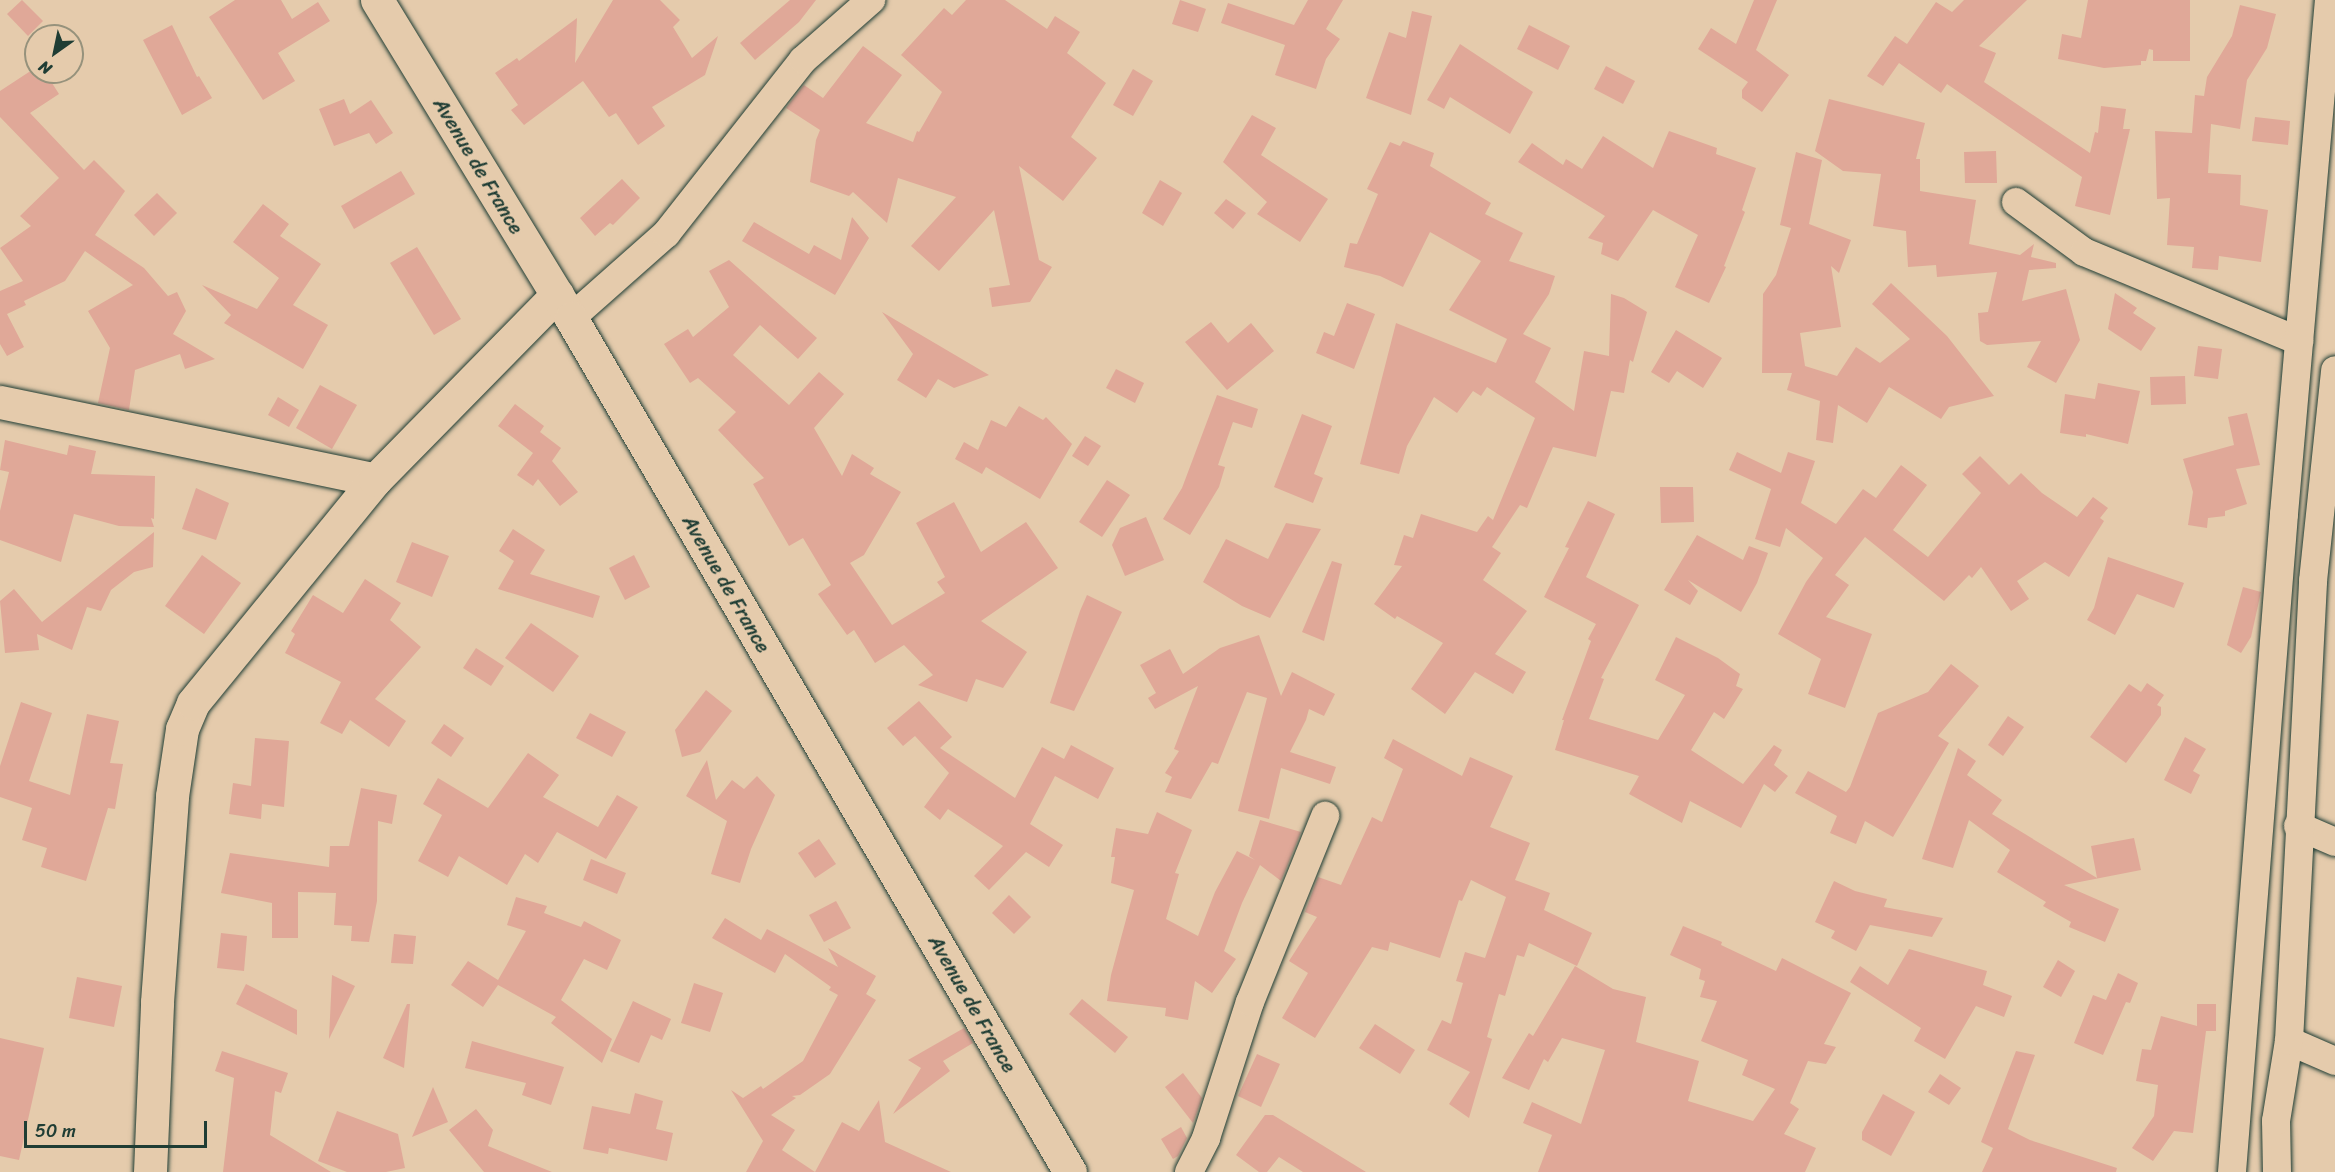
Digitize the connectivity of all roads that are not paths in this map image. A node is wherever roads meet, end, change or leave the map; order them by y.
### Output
1 (377, 0) edge
2 (871, 0) edge
3 (2329, 0) edge
4 (2016, 202) dead end
5 (564, 307) junction
6 (2299, 341) junction
7 (2335, 370) edge
8 (0, 402) edge
9 (375, 480) junction
10 (2324, 585) edge
11 (1325, 816) dead end
12 (2298, 826) junction
13 (2335, 842) edge
14 (2289, 1041) junction
15 (2335, 1061) edge
16 (150, 1172) edge
17 (1070, 1172) edge
18 (1190, 1172) edge
19 (2232, 1172) edge
20 (2277, 1172) edge

1 - 5 street, Avenue de France
2 - 5 street
3 - 6 street
4 - 6 street
5 - 9 street
5 - 17 street, Avenue de France
6 - 19 street
7 - 10 street
8 - 9 street
9 - 16 street
10 - 12 street
11 - 18 street
12 - 13 street
12 - 14 street
14 - 15 street
14 - 20 street

